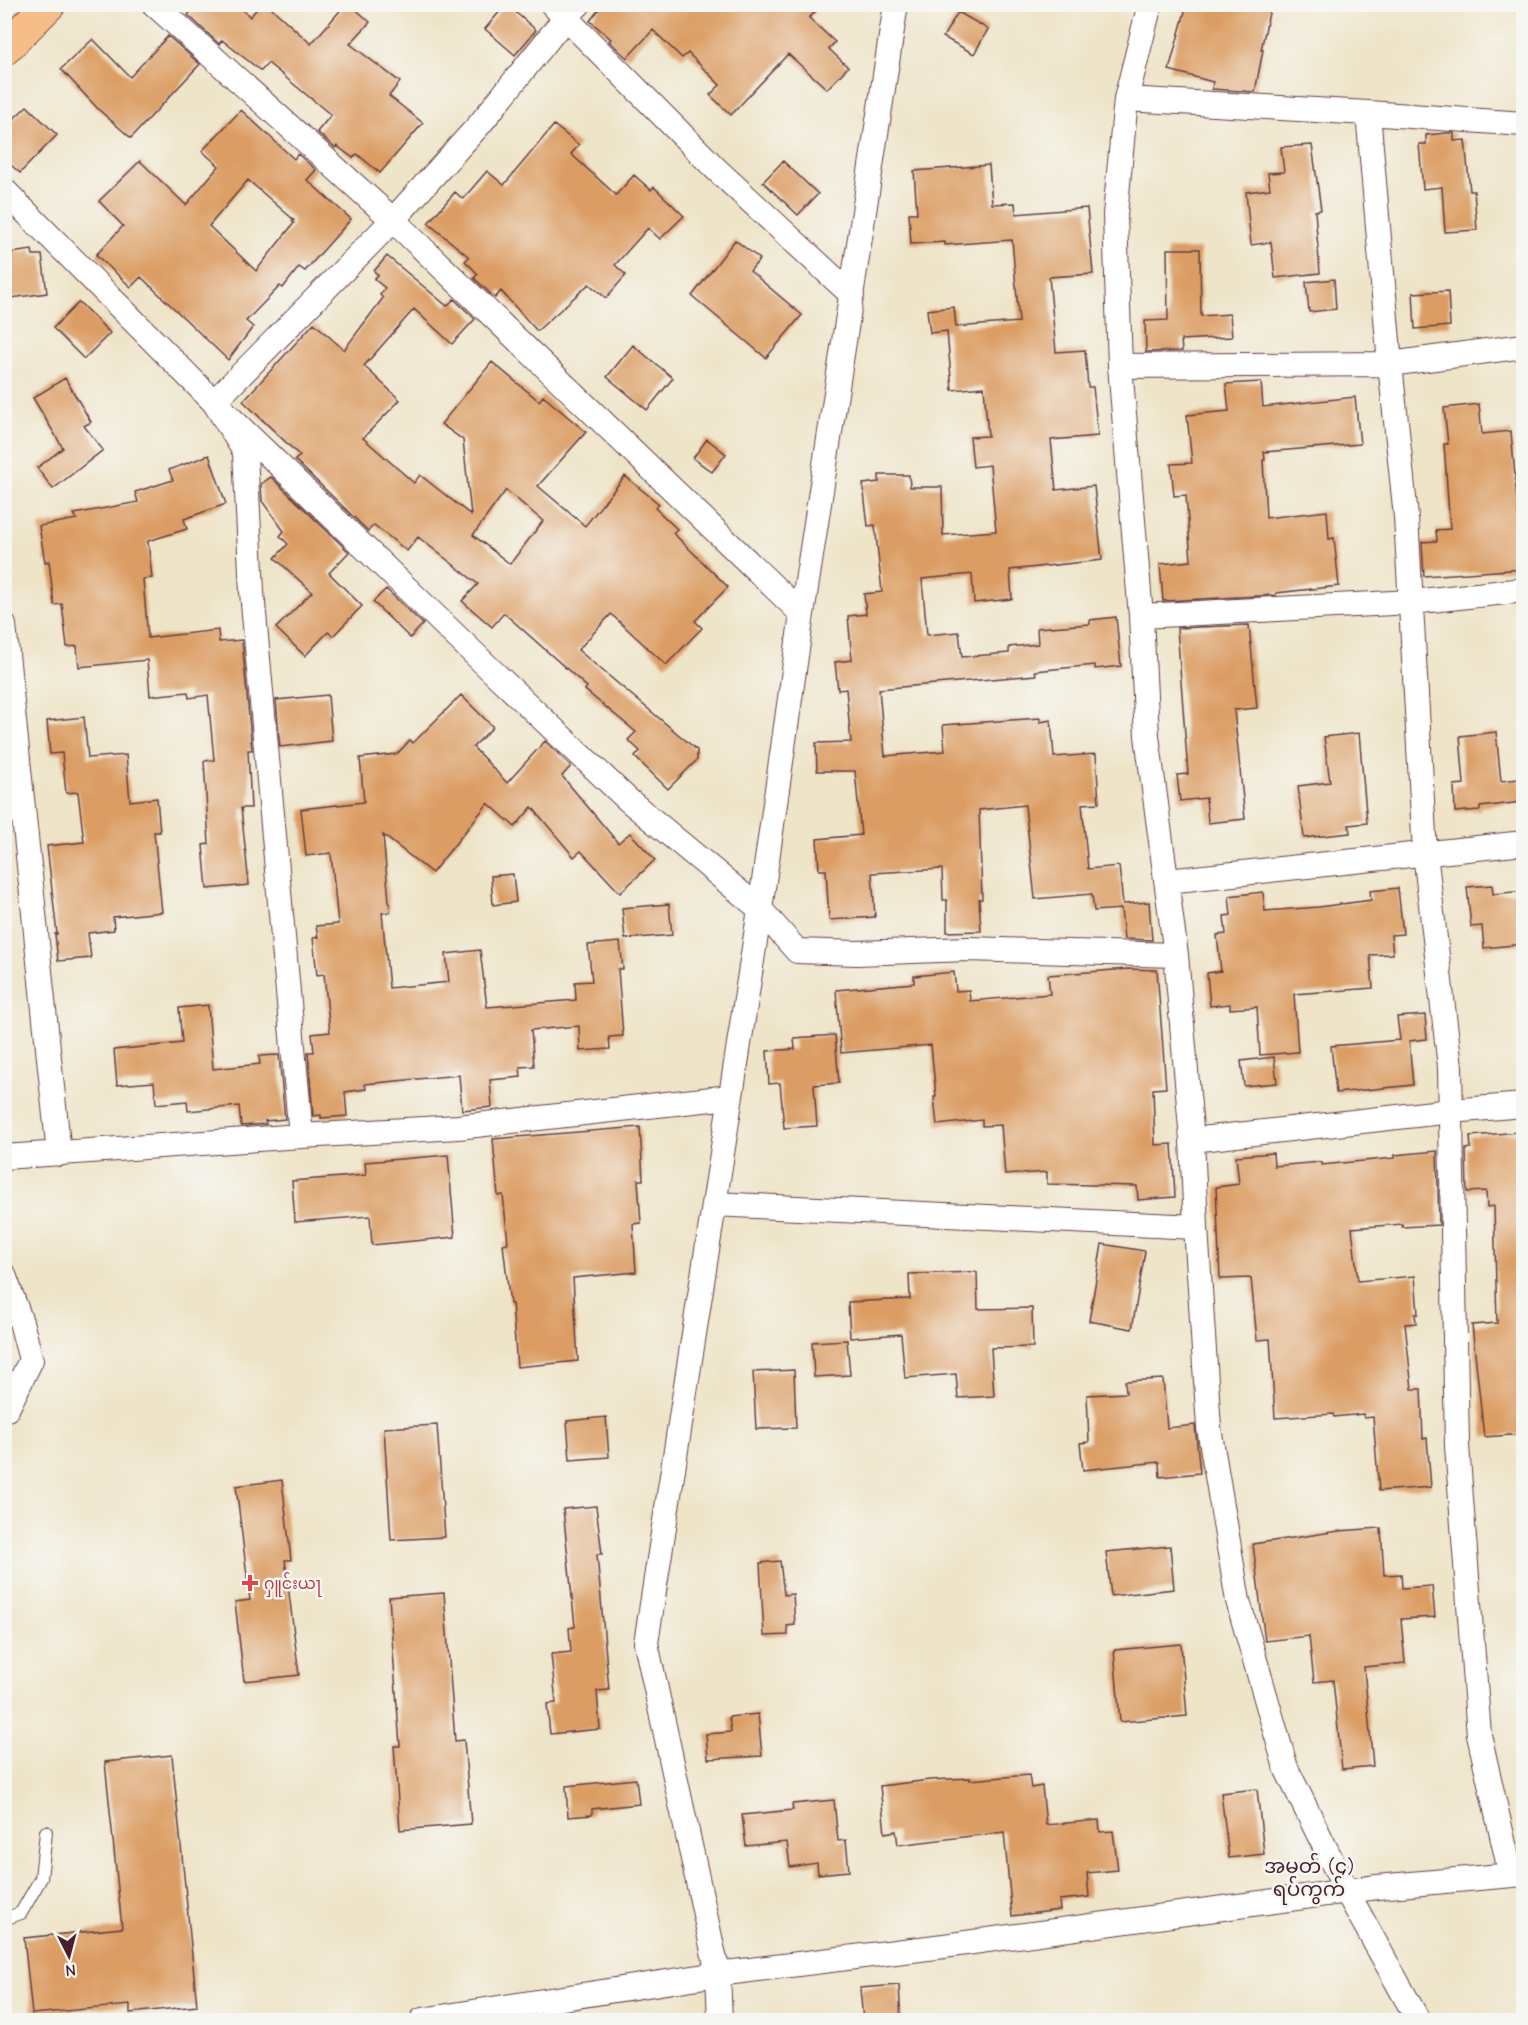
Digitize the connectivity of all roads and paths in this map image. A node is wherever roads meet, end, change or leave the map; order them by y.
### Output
1 (49, 4) edge
2 (154, 4) edge
3 (1150, 4) edge
4 (893, 7) edge
5 (566, 9) edge
6 (4, 50) edge
7 (1126, 99) junction
8 (1368, 113) junction
9 (1524, 124) edge
10 (4, 190) edge
11 (393, 220) junction
12 (852, 295) junction
13 (1524, 346) edge
14 (1390, 364) junction
15 (1120, 366) junction
16 (214, 402) junction
17 (1524, 590) edge
18 (1413, 602) junction
19 (802, 614) junction
20 (1141, 616) junction
21 (4, 625) edge
22 (1524, 843) edge
23 (1425, 853) junction
24 (1167, 881) junction
25 (760, 909) junction
26 (1176, 955) junction
27 (730, 1097) junction
28 (1524, 1105) edge
29 (1451, 1111) junction
30 (301, 1136) junction
31 (1192, 1140) junction
32 (59, 1154) junction
33 (4, 1157) edge
34 (713, 1204) junction
35 (1196, 1227) junction
36 (4, 1275) edge
37 (7, 1409) dead end
38 (46, 1832) dead end
39 (1517, 1874) edge
40 (1347, 1892) junction
41 (4, 1919) edge
42 (718, 1974) junction
43 (723, 2014) edge
44 (422, 2020) edge
45 (1418, 2020) edge

1 - 6 highway
2 - 11 street
3 - 7 street
4 - 12 street
5 - 11 street
5 - 12 street
7 - 8 street
7 - 15 street
8 - 9 street
8 - 14 street
10 - 16 street
11 - 16 street
11 - 19 street
12 - 19 street
13 - 14 street
14 - 15 street
14 - 18 street
15 - 20 street
16 - 25 street
16 - 30 street
17 - 18 street
18 - 20 street
18 - 23 street
19 - 25 street
20 - 24 street
21 - 32 street
22 - 23 street
23 - 24 street
23 - 29 street
24 - 26 street
25 - 26 street
25 - 27 street
26 - 31 street
27 - 30 street
27 - 34 street
28 - 29 street
29 - 31 street
29 - 39 street
30 - 32 street
31 - 35 street
32 - 33 street
34 - 35 street
34 - 42 street
35 - 40 street
36 - 37 street
38 - 41 lane
39 - 40 street
40 - 42 street
40 - 45 street
42 - 43 street
42 - 44 street

